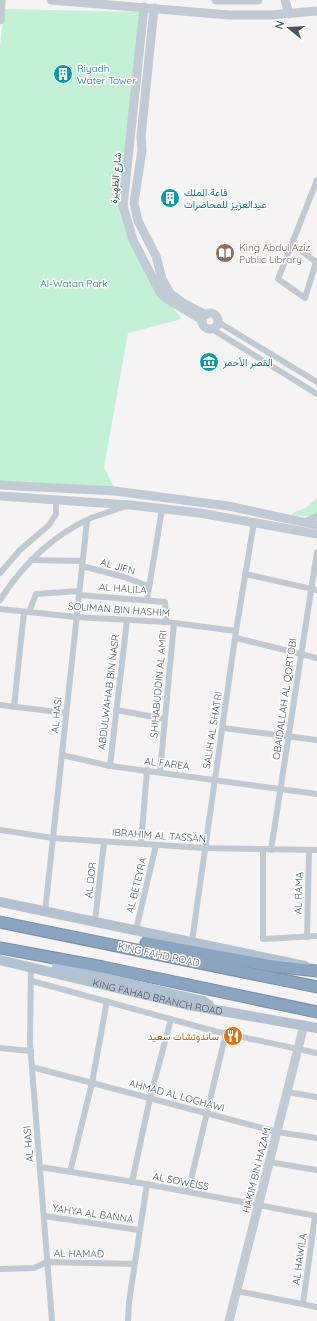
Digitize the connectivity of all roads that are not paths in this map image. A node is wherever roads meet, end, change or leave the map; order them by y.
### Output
1 (1, 0) edge
2 (51, 0) edge
3 (216, 0) edge
4 (258, 0) edge
5 (285, 0) edge
6 (144, 7) junction
7 (154, 8) junction
8 (317, 11) edge
9 (289, 14) junction
10 (0, 20) edge
11 (317, 180) edge
12 (292, 244) junction
13 (204, 317) junction
14 (215, 325) junction
15 (317, 382) edge
16 (317, 394) edge
17 (0, 485) edge
18 (0, 496) edge
19 (56, 500) junction
20 (130, 505) junction
21 (162, 509) junction
22 (317, 516) edge
23 (293, 520) junction
24 (87, 521) junction
25 (254, 522) junction
26 (317, 525) edge
27 (317, 534) edge
28 (317, 552) edge
29 (31, 560) junction
30 (82, 564) junction
31 (0, 573) edge
32 (245, 574) junction
33 (148, 586) junction
34 (314, 589) edge
35 (79, 593) junction
36 (0, 600) edge
37 (147, 600) junction
38 (0, 609) edge
39 (26, 612) junction
40 (76, 617) junction
41 (127, 620) junction
42 (166, 622) junction
43 (174, 623) junction
44 (236, 635) junction
45 (301, 654) junction
46 (317, 658) edge
47 (0, 705) edge
48 (14, 707) junction
49 (116, 710) junction
50 (66, 713) junction
51 (165, 719) junction
52 (222, 728) junction
53 (289, 736) junction
54 (317, 740) edge
55 (62, 755) junction
56 (110, 766) junction
57 (147, 770) junction
58 (160, 772) junction
59 (215, 779) junction
60 (280, 790) junction
61 (317, 794) edge
62 (0, 830) edge
63 (53, 838) junction
64 (104, 842) junction
65 (141, 844) junction
66 (156, 845) junction
67 (204, 848) junction
68 (263, 849) junction
69 (271, 850) junction
70 (309, 850) junction
71 (317, 850) edge
72 (0, 902) edge
73 (45, 912) junction
74 (95, 921) junction
75 (0, 922) edge
76 (136, 930) junction
77 (317, 936) edge
78 (307, 937) junction
79 (90, 939) junction
80 (192, 941) junction
81 (3, 948) edge
82 (0, 960) edge
83 (31, 966) junction
84 (317, 968) edge
85 (317, 971) edge
86 (32, 981) junction
87 (317, 987) edge
88 (107, 1001) junction
89 (223, 1012) junction
90 (317, 1012) edge
91 (170, 1019) junction
92 (304, 1025) junction
93 (317, 1028) edge
94 (226, 1033) junction
95 (0, 1048) edge
96 (298, 1049) junction
97 (31, 1051) junction
98 (317, 1053) edge
99 (32, 1067) junction
100 (92, 1083) junction
101 (287, 1092) junction
102 (150, 1098) junction
103 (317, 1098) edge
104 (208, 1114) junction
105 (277, 1132) junction
106 (317, 1138) edge
107 (269, 1162) junction
108 (40, 1167) junction
109 (317, 1170) edge
110 (70, 1172) junction
111 (132, 1182) junction
112 (147, 1184) junction
113 (188, 1192) junction
114 (259, 1205) junction
115 (44, 1216) junction
116 (316, 1216) edge
117 (140, 1230) junction
118 (48, 1262) junction
119 (134, 1264) junction
120 (0, 1269) edge
121 (237, 1290) junction
122 (303, 1304) junction
123 (317, 1307) edge
124 (52, 1321) edge
125 (128, 1321) edge
126 (229, 1321) edge

1 - 10 street
2 - 6 street
3 - 4 street
5 - 9 street
6 - 7 street
6 - 13 street, شارع الظهيرة
7 - 9 street
7 - 13 street, شارع الظهيرة
8 - 9 street
11 - 12 street
12 - 12 street
13 - 14 street, شارع الظهيرة
13 - 14 street, شارع الظهيرة
14 - 15 street, شارع الظهيرة
14 - 16 street, شارع الظهيرة
17 - 23 street
18 - 19 street
19 - 20 street
19 - 31 street
20 - 21 street
20 - 24 street
21 - 25 street
21 - 33 street
22 - 23 street
23 - 26 street
24 - 29 street
24 - 30 street, AL HASI
25 - 27 street
25 - 32 street, SALIH AL SHATRI
28 - 34 street, OBAIDALLAH AL QORTOBI
29 - 30 street, AL JIFN
29 - 36 street
30 - 33 street, AL JIFN
30 - 35 street, AL HASI
32 - 34 street
32 - 44 street, SALIH AL SHATRI
33 - 37 street
34 - 45 street, OBAIDALLAH AL QORTOBI
35 - 37 street, AL HALILA
35 - 39 street, AL HALILA
35 - 40 street, AL HASI
37 - 42 street, AL HALILA
38 - 39 street, SOLIMAN BIN HASHIM
39 - 40 street, SOLIMAN BIN HASHIM
39 - 48 street
40 - 41 street, SOLIMAN BIN HASHIM
40 - 50 street, AL HASI
41 - 42 street, SOLIMAN BIN HASHIM
41 - 49 street, ABDULWAHAB BIN NASR
42 - 43 street, SOLIMAN BIN HASHIM
43 - 44 street, SOLIMAN BIN HASHIM
43 - 51 street, SHIHABUDDIN AL AMRI
44 - 45 street, SOLIMAN BIN HASHIM
44 - 52 street, SALIH AL SHATRI
45 - 46 street, SOLIMAN BIN HASHIM
45 - 53 street, OBAIDALLAH AL QORTOBI
47 - 48 street
48 - 50 street
49 - 51 street
49 - 56 street, ABDULWAHAB BIN NASR
50 - 55 street, AL HASI
51 - 58 street, SHIHABUDDIN AL AMRI
52 - 53 street
52 - 59 street, SALIH AL SHATRI
53 - 54 street
53 - 60 street, OBAIDALLAH AL QORTOBI
55 - 56 street, AL FAREA
55 - 63 street, AL HASI
56 - 57 street, AL FAREA
57 - 58 street, AL FAREA
57 - 65 street
58 - 59 street, AL FAREA
59 - 60 street, AL FAREA
59 - 67 street, SALIH AL SHATRI
60 - 61 street, AL FAREA
60 - 69 street, OBAIDALLAH AL QORTOBI
62 - 63 street, IBRAHIM AL TASSAN
63 - 64 street, IBRAHIM AL TASSAN
63 - 73 street, AL HASI
64 - 65 street, IBRAHIM AL TASSAN
64 - 74 street, AL DOR
65 - 66 street, IBRAHIM AL TASSAN
66 - 67 street, IBRAHIM AL TASSAN
66 - 76 street, AL BETEYRA
67 - 68 street, IBRAHIM AL TASSAN
67 - 80 street, SALIH AL SHATRI
68 - 69 street, IBRAHIM AL TASSAN
68 - 78 street
69 - 70 street, IBRAHIM AL TASSAN
70 - 71 street, IBRAHIM AL TASSAN
70 - 78 street, AL RAMA
72 - 73 main road
73 - 74 main road
74 - 76 main road
75 - 79 highway, KING FAHD ROAD
76 - 80 main road
77 - 78 street
79 - 85 highway
79 - 87 highway, KING FAHD ROAD
80 - 84 main road
81 - 89 main road
81 - 90 highway
82 - 83 main road, KING FAHAD BRANCH ROAD
83 - 86 street, AL HASI
83 - 89 main road, KING FAHAD BRANCH ROAD
86 - 88 street
86 - 97 street, AL HASI
88 - 91 street
88 - 100 street
89 - 92 main road, KING FAHAD BRANCH ROAD
91 - 94 street
91 - 102 street
92 - 93 main road, KING FAHAD BRANCH ROAD
92 - 96 street, HAKIM BIN HAZAM
94 - 96 street
94 - 104 street
95 - 97 street
96 - 98 street
96 - 101 street, HAKIM BIN HAZAM
97 - 99 street, AL HASI
99 - 100 street, AHMAD AL LOGHAWI
99 - 108 street, AL HASI
100 - 102 street, AHMAD AL LOGHAWI
100 - 110 street
101 - 103 street
101 - 105 street, HAKIM BIN HAZAM
102 - 104 street, AHMAD AL LOGHAWI
102 - 111 street
104 - 105 street, AHMAD AL LOGHAWI
104 - 113 street
105 - 106 street, AHMAD AL LOGHAWI
105 - 107 street, HAKIM BIN HAZAM
107 - 109 street
107 - 114 street, HAKIM BIN HAZAM
108 - 110 street, AL SOWEISS
108 - 115 street, AL HASI
110 - 111 street, AL SOWEISS
111 - 112 street, AL SOWEISS
112 - 113 street, AL SOWEISS
112 - 117 street
113 - 114 street, AL SOWEISS
114 - 116 street, AL SOWEISS
114 - 121 street, HAKIM BIN HAZAM
115 - 117 street, YAHYA AL BANNA
115 - 118 street, AL HASI
116 - 122 street, AL HAWILA
117 - 119 street
118 - 119 street, AL HAMAD
118 - 120 street, AL HAMAD
118 - 124 street, AL HASI
119 - 125 street
121 - 122 street
121 - 126 street, HAKIM BIN HAZAM
122 - 123 street

